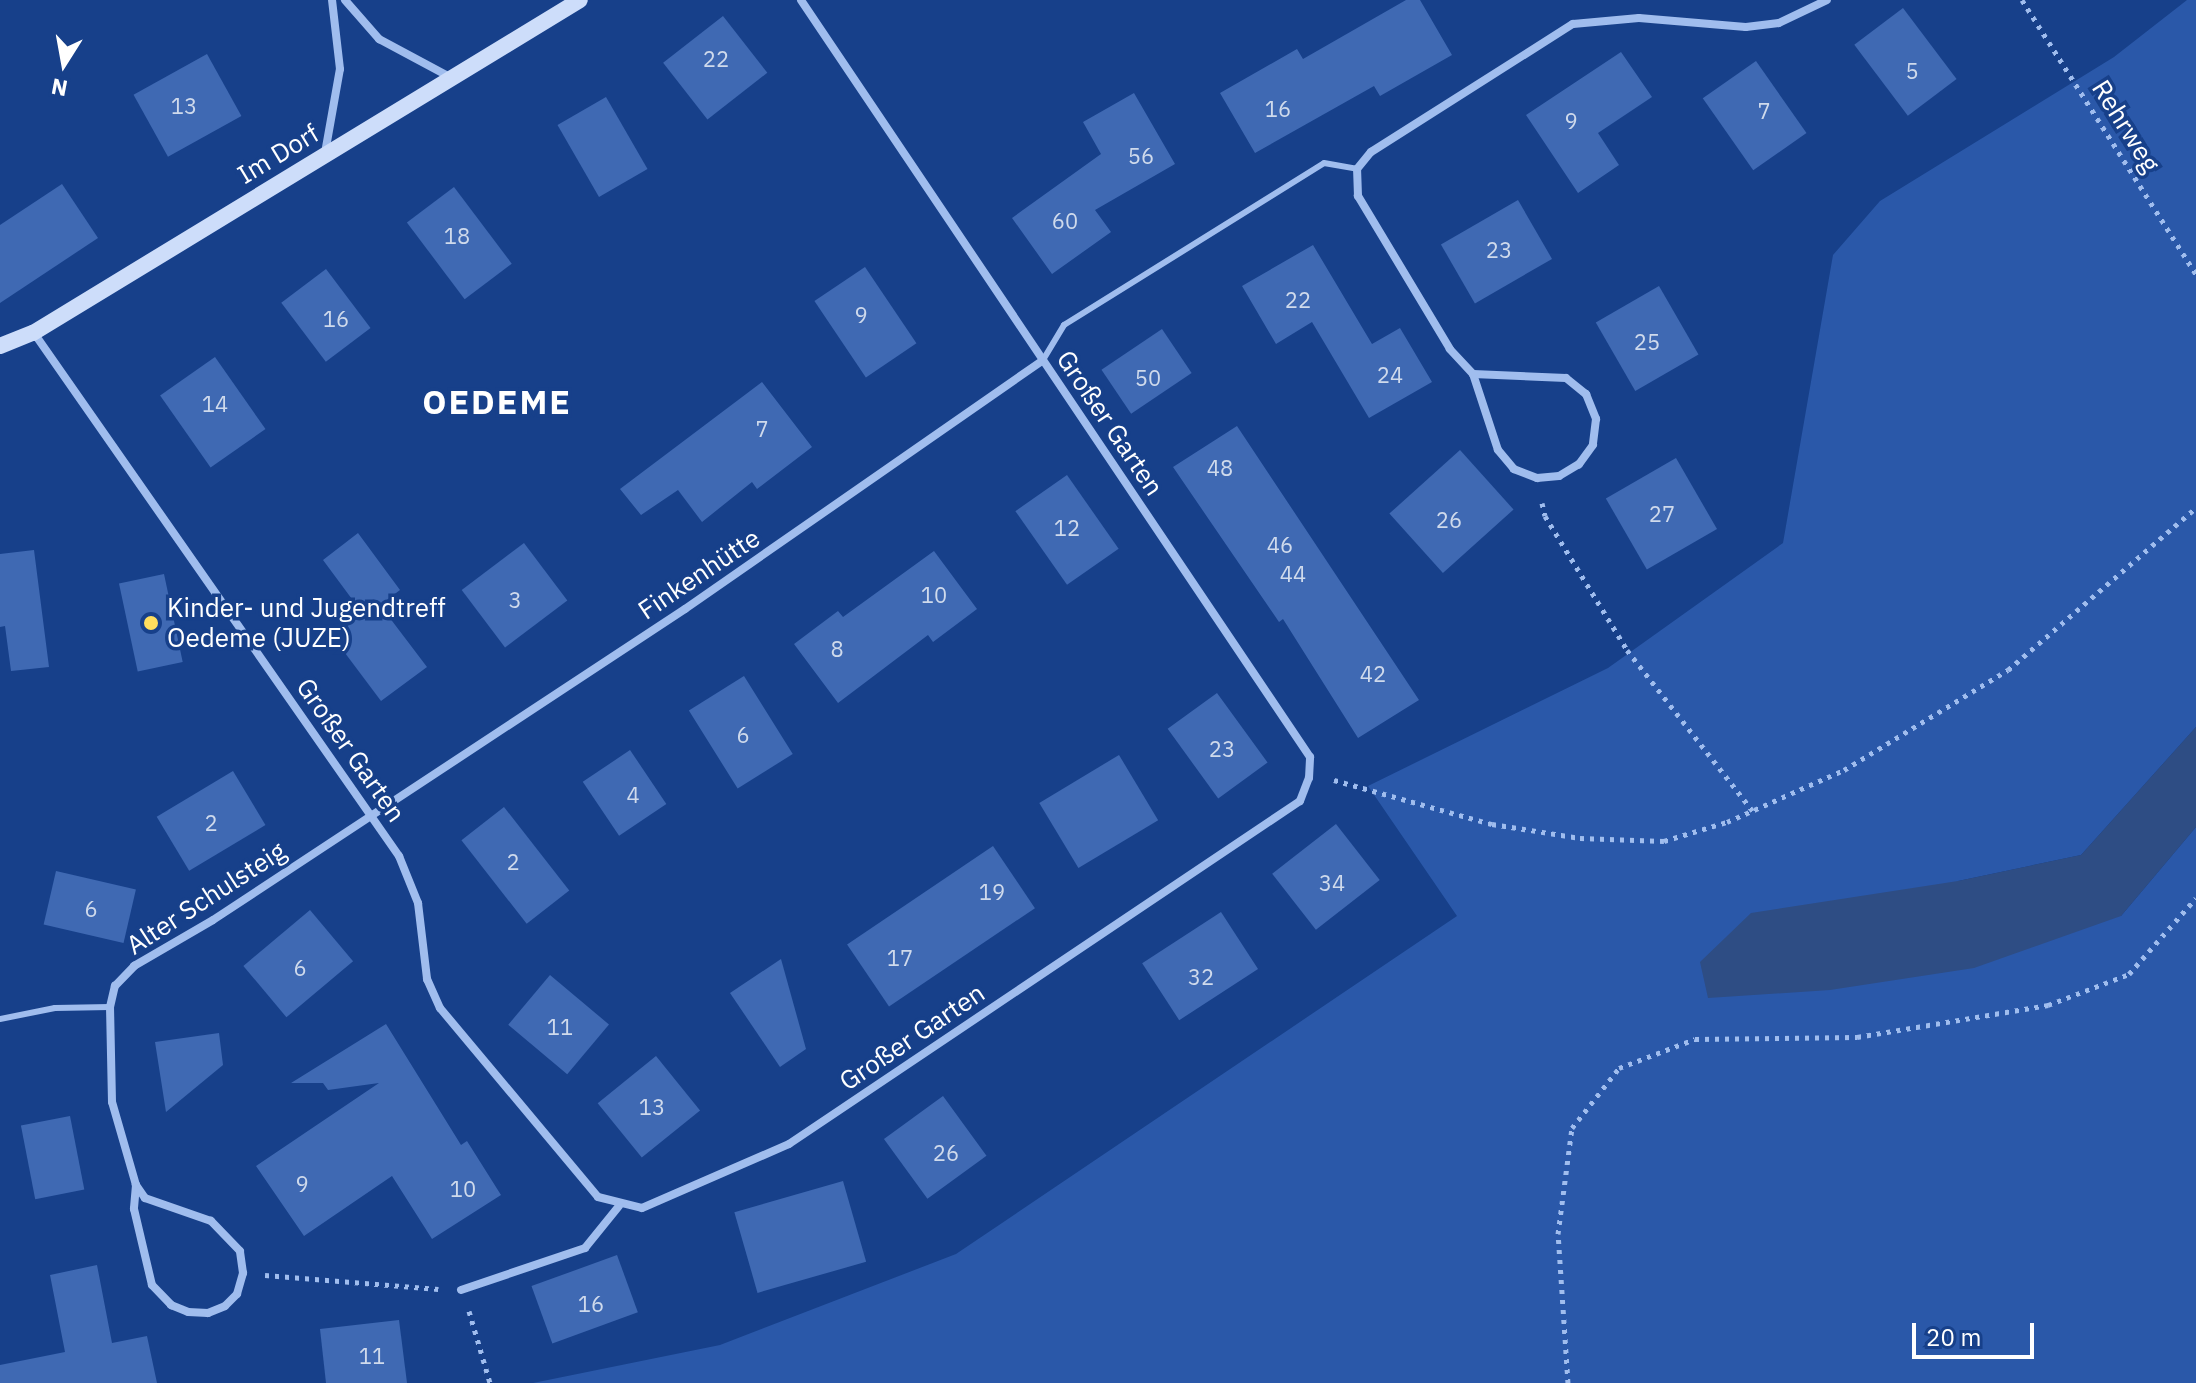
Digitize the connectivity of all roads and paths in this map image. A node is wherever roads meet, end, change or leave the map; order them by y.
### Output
1 (332, 0) edge
2 (345, 0) edge
3 (580, 0) edge
4 (801, 0) edge
5 (1827, 0) edge
6 (2022, 0) edge
7 (451, 78) junction
8 (325, 154) junction
9 (1357, 169) junction
10 (2196, 274) edge
11 (33, 333) junction
12 (0, 346) edge
13 (1043, 360) junction
14 (1473, 374) junction
15 (1537, 478) junction
16 (2196, 508) edge
17 (1309, 778) junction
18 (1753, 811) junction
19 (371, 814) junction
20 (2196, 898) edge
21 (110, 1007) junction
22 (0, 1019) edge
23 (136, 1185) junction
24 (619, 1206) junction
25 (243, 1273) junction
26 (461, 1290) junction
27 (490, 1383) edge
28 (1568, 1383) edge

1 - 8 street
2 - 7 street
3 - 7 street, Im Dorf
4 - 13 street, Großer Garten
5 - 9 street
6 - 10 path, Rehrweg
7 - 8 street, Im Dorf
8 - 11 street, Im Dorf
9 - 13 lane
9 - 14 street
11 - 12 street, Im Dorf
11 - 19 street, Großer Garten
13 - 17 street, Großer Garten
13 - 19 street, Finkenhütte
14 - 15 street
14 - 15 street
15 - 18 path
16 - 18 path
17 - 18 path
17 - 24 street, Großer Garten
19 - 21 street, Alter Schulsteig
19 - 24 street, Großer Garten
20 - 28 path
21 - 22 lane
21 - 23 street, Alter Schulsteig
23 - 25 street
23 - 25 street, Alter Schulsteig
24 - 26 street
25 - 26 path
26 - 27 path

